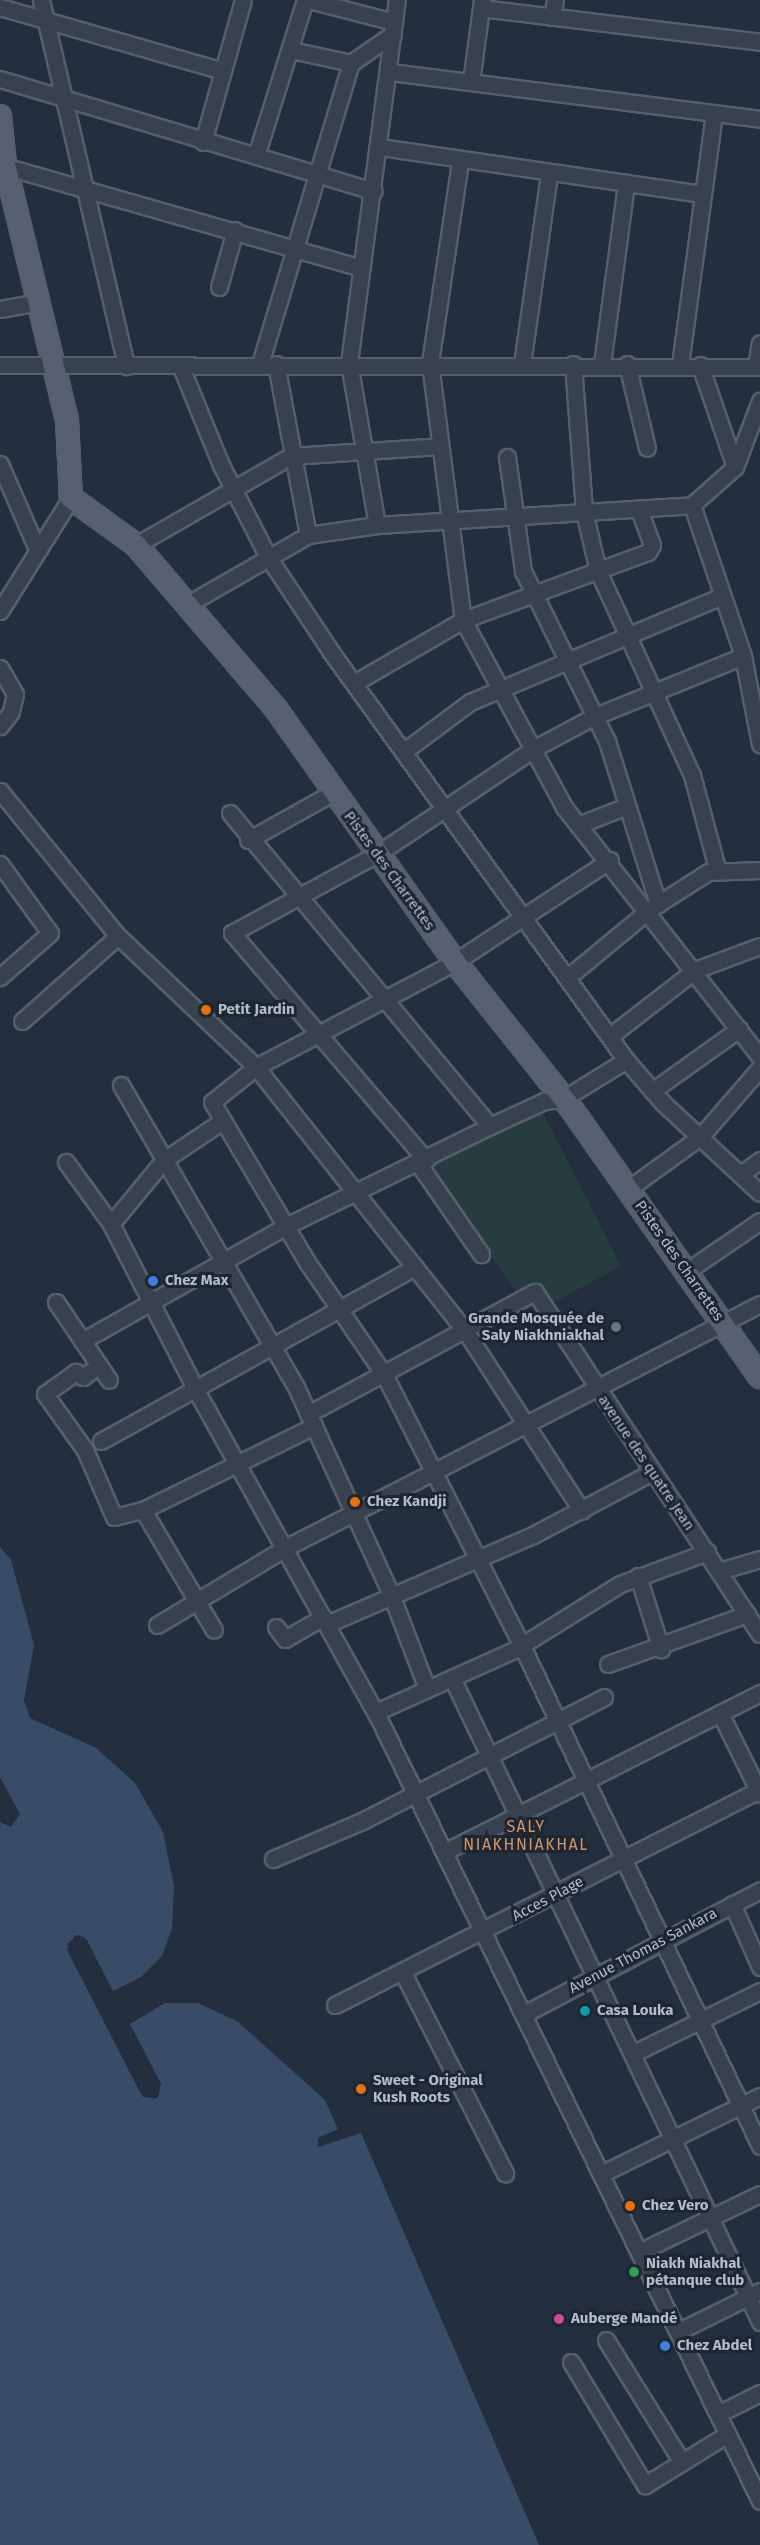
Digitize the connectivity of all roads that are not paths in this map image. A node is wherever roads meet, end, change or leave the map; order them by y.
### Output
1 (41, 0) edge
2 (243, 0) edge
3 (307, 0) edge
4 (397, 0) edge
5 (555, 0) edge
6 (481, 4) edge
7 (0, 7) edge
8 (552, 17) junction
9 (45, 20) junction
10 (394, 28) junction
11 (760, 42) edge
12 (291, 50) junction
13 (351, 63) junction
14 (223, 71) junction
15 (390, 72) junction
16 (0, 79) edge
17 (471, 82) junction
18 (64, 100) junction
19 (714, 113) junction
20 (0, 116) edge
21 (760, 119) edge
22 (203, 142) junction
23 (380, 147) junction
24 (256, 156) junction
25 (460, 162) junction
26 (3, 164) edge
27 (317, 175) junction
28 (549, 175) junction
29 (626, 183) junction
30 (87, 188) junction
31 (374, 191) junction
32 (702, 194) junction
33 (235, 230) junction
34 (294, 248) junction
35 (362, 268) junction
36 (219, 287) dead end
37 (38, 302) junction
38 (0, 309) edge
39 (760, 343) edge
40 (349, 363) junction
41 (430, 363) junction
42 (53, 364) junction
43 (268, 364) junction
44 (522, 364) junction
45 (573, 364) junction
46 (602, 364) junction
47 (627, 364) junction
48 (0, 365) edge
49 (680, 365) junction
50 (700, 365) junction
51 (126, 366) junction
52 (182, 366) junction
53 (758, 367) edge
54 (760, 401) edge
55 (440, 447) junction
56 (647, 448) dead end
57 (364, 451) junction
58 (291, 456) junction
59 (507, 457) dead end
60 (0, 464) edge
61 (735, 467) junction
62 (233, 490) junction
63 (70, 498) junction
64 (692, 505) junction
65 (584, 511) junction
66 (640, 512) junction
67 (511, 516) junction
68 (446, 520) junction
69 (377, 525) junction
70 (308, 535) junction
71 (136, 545) junction
72 (36, 549) junction
73 (268, 557) junction
74 (598, 571) junction
75 (723, 596) junction
76 (532, 599) junction
77 (188, 604) junction
78 (0, 611) edge
79 (463, 620) junction
80 (627, 633) junction
81 (563, 661) junction
82 (750, 663) edge
83 (0, 669) edge
84 (354, 683) junction
85 (501, 687) junction
86 (655, 692) junction
87 (593, 717) junction
88 (0, 726) edge
89 (760, 738) edge
90 (533, 749) junction
91 (403, 752) junction
92 (0, 791) edge
93 (332, 792) junction
94 (627, 806) junction
95 (447, 808) junction
96 (230, 813) dead end
97 (578, 825) junction
98 (248, 840) junction
99 (377, 854) junction
100 (610, 860) junction
101 (0, 864) edge
102 (717, 868) junction
103 (760, 870) edge
104 (297, 899) junction
105 (654, 907) junction
106 (528, 918) junction
107 (118, 936) junction
108 (760, 946) edge
109 (455, 962) junction
110 (695, 970) junction
111 (0, 977) edge
112 (568, 977) junction
113 (387, 1000) junction
114 (22, 1021) dead end
115 (739, 1029) junction
116 (322, 1033) junction
117 (610, 1036) junction
118 (754, 1041) edge
119 (760, 1057) edge
120 (626, 1060) junction
121 (256, 1067) junction
122 (760, 1068) edge
123 (121, 1084) dead end
124 (652, 1091) junction
125 (563, 1099) junction
126 (222, 1121) junction
127 (490, 1126) junction
128 (701, 1136) junction
129 (164, 1160) junction
130 (760, 1160) edge
131 (422, 1161) junction
132 (66, 1162) dead end
133 (741, 1174) junction
134 (628, 1189) junction
135 (357, 1193) junction
136 (760, 1193) edge
137 (760, 1221) edge
138 (111, 1224) junction
139 (286, 1226) junction
140 (481, 1254) dead end
141 (223, 1263) junction
142 (415, 1267) junction
143 (687, 1270) junction
144 (56, 1302) dead end
145 (151, 1303) junction
146 (760, 1304) edge
147 (339, 1311) junction
148 (721, 1319) junction
149 (466, 1332) junction
150 (82, 1341) junction
151 (273, 1348) junction
152 (99, 1365) junction
153 (759, 1374) edge
154 (385, 1376) junction
155 (109, 1380) dead end
156 (596, 1390) junction
157 (197, 1392) junction
158 (311, 1420) junction
159 (526, 1427) junction
160 (101, 1441) dead end
161 (239, 1466) junction
162 (652, 1473) junction
163 (432, 1475) junction
164 (143, 1510) junction
165 (582, 1510) junction
166 (353, 1513) junction
167 (285, 1548) junction
168 (707, 1552) junction
169 (478, 1559) junction
170 (760, 1559) edge
171 (719, 1571) junction
172 (638, 1576) junction
173 (392, 1597) junction
174 (198, 1602) junction
175 (747, 1614) junction
176 (325, 1621) junction
177 (157, 1625) dead end
178 (276, 1627) dead end
179 (214, 1630) dead end
180 (760, 1634) edge
181 (520, 1644) junction
182 (661, 1649) junction
183 (608, 1664) dead end
184 (452, 1678) junction
185 (426, 1686) junction
186 (760, 1693) edge
187 (604, 1697) dead end
188 (376, 1712) junction
189 (720, 1713) junction
190 (552, 1719) junction
191 (491, 1754) junction
192 (583, 1782) junction
193 (416, 1791) junction
194 (759, 1791) edge
195 (517, 1814) junction
196 (446, 1851) junction
197 (273, 1859) dead end
198 (623, 1860) junction
199 (760, 1890) edge
200 (555, 1895) junction
201 (732, 1904) junction
202 (484, 1932) junction
203 (662, 1940) junction
204 (760, 1966) edge
205 (403, 1973) junction
206 (594, 1975) junction
207 (760, 1991) edge
208 (335, 2005) dead end
209 (526, 2013) junction
210 (700, 2021) junction
211 (632, 2054) junction
212 (760, 2096) edge
213 (741, 2105) junction
214 (672, 2138) junction
215 (760, 2146) edge
216 (506, 2173) dead end
217 (603, 2173) junction
218 (760, 2194) edge
219 (711, 2217) junction
220 (639, 2252) junction
221 (754, 2294) edge
222 (760, 2322) edge
223 (679, 2331) junction
224 (606, 2340) dead end
225 (571, 2362) dead end
226 (760, 2392) edge
227 (718, 2414) junction
228 (726, 2435) junction
229 (682, 2462) junction
230 (759, 2496) edge

1 - 9 street
2 - 14 street
3 - 10 street
3 - 12 street
4 - 10 street
5 - 8 street
6 - 8 street
6 - 17 street
7 - 9 street
8 - 11 street
9 - 14 street
9 - 18 street
10 - 13 street
10 - 15 street
12 - 13 street
12 - 24 street
13 - 27 street
14 - 22 street
15 - 17 street
15 - 23 street
16 - 18 street
17 - 19 street
18 - 22 street
18 - 30 street
19 - 21 street
19 - 32 street
20 - 26 main road
22 - 24 street
23 - 25 street
23 - 31 street
24 - 27 street
25 - 28 street
25 - 41 street
26 - 30 street
26 - 37 main road
27 - 31 street
27 - 34 street
28 - 29 street
28 - 44 street
29 - 32 street
29 - 46 street
30 - 33 street
30 - 51 street
31 - 35 street
32 - 49 street
33 - 34 street
33 - 36 street
34 - 35 street
34 - 43 street
35 - 40 street
37 - 38 street
37 - 42 main road
39 - 53 street
40 - 41 street
40 - 43 street
40 - 57 street
41 - 44 street
41 - 55 street
42 - 48 street
42 - 51 street
42 - 63 main road
43 - 52 street
43 - 58 street
44 - 45 street
45 - 46 street
45 - 65 street
46 - 47 street
47 - 49 street
47 - 56 street
49 - 50 street
50 - 53 street
50 - 61 street
51 - 52 street
52 - 62 street
54 - 61 street
55 - 57 street
55 - 68 street
57 - 58 street
57 - 69 street
58 - 62 street
58 - 70 street
59 - 67 street
60 - 72 street
61 - 64 street
62 - 71 street
62 - 73 street
63 - 71 main road, Pistes des Charrettes
63 - 72 street
64 - 66 street
64 - 75 street
65 - 66 street
65 - 67 street
65 - 74 street
66 - 74 street
67 - 68 street
67 - 76 street
68 - 69 street
68 - 79 street
69 - 70 street
70 - 73 street
71 - 77 main road, Pistes des Charrettes
72 - 78 street
73 - 77 street
73 - 84 street
74 - 76 street
74 - 80 street
75 - 80 street
75 - 82 street
76 - 79 street
76 - 81 street
77 - 93 main road, Pistes des Charrettes
79 - 84 street
79 - 85 street
80 - 81 street
80 - 86 street
81 - 85 street
81 - 87 street
82 - 86 street
82 - 89 street
83 - 88 street
84 - 91 street
85 - 90 street
85 - 91 street
86 - 87 street
86 - 102 street
87 - 90 street
87 - 94 street
90 - 95 street
90 - 97 street
91 - 95 street
92 - 107 street
93 - 98 street
93 - 99 main road, Pistes des Charrettes
94 - 97 street
94 - 105 street
95 - 99 street
95 - 106 street
96 - 98 street
97 - 100 street
98 - 104 street
99 - 104 street
99 - 109 main road, Pistes des Charrettes
100 - 105 street
100 - 106 street
101 - 111 street
102 - 103 street
102 - 105 street
104 - 113 street
104 - 116 street
105 - 110 street
105 - 112 street
106 - 109 street
106 - 112 street
107 - 114 street
107 - 121 street
108 - 110 street
109 - 113 street
109 - 125 main road, Pistes des Charrettes
110 - 115 street
110 - 117 street
112 - 117 street
113 - 116 street
113 - 127 street
115 - 118 street
115 - 124 street
116 - 121 street
116 - 131 street
117 - 120 street
118 - 119 street
120 - 124 street
120 - 125 street
121 - 126 street
121 - 135 street
122 - 128 street
123 - 129 street
124 - 128 street
125 - 127 street
125 - 134 main road, Pistes des Charrettes
126 - 129 street
126 - 139 street
127 - 131 street
128 - 133 street
128 - 134 street
129 - 138 street
129 - 141 street
130 - 133 street
131 - 135 street
131 - 140 street
132 - 138 street
133 - 136 street
134 - 143 main road, Pistes des Charrettes
135 - 139 street
135 - 142 street
137 - 143 street
138 - 145 street
139 - 141 street
139 - 147 street
141 - 145 street
141 - 151 street
142 - 147 street
142 - 149 street
143 - 148 main road, Pistes des Charrettes
144 - 150 street
145 - 150 street
145 - 157 street
146 - 148 street
147 - 151 street
147 - 154 street
148 - 153 main road, Pistes des Charrettes
148 - 156 street
149 - 154 street
149 - 156 street, avenue des quatre Jean
149 - 159 street
150 - 152 street
151 - 157 street
151 - 158 street
152 - 155 street
152 - 164 street
154 - 158 street
154 - 163 street
156 - 159 street
156 - 162 street, avenue des quatre Jean
157 - 160 street
157 - 161 street
158 - 161 street
158 - 166 street
159 - 163 street
159 - 165 street
161 - 164 street
161 - 167 street
162 - 165 street
162 - 168 street, avenue des quatre Jean
163 - 166 street
163 - 169 street
164 - 174 street
165 - 169 street
166 - 167 street
166 - 173 street
167 - 174 street
167 - 176 street
168 - 171 street, avenue des quatre Jean
168 - 172 street
169 - 173 street
169 - 181 street
170 - 171 street
171 - 175 street, avenue des quatre Jean
172 - 181 street
172 - 182 street
173 - 176 street
173 - 185 street
174 - 177 street
174 - 179 street
175 - 180 street, avenue des quatre Jean
175 - 182 street
176 - 178 street
176 - 188 street
181 - 184 street
181 - 190 street
182 - 183 street
184 - 185 street
184 - 191 street
185 - 188 street
186 - 189 street
187 - 190 street
188 - 193 street
189 - 192 street
189 - 194 street
190 - 191 street
190 - 192 street
191 - 193 street
191 - 195 street
192 - 195 street
192 - 198 street
193 - 196 street
193 - 197 street
194 - 198 street, Acces Plage
195 - 196 street
195 - 200 street
196 - 202 street
198 - 200 street, Acces Plage
198 - 203 street
199 - 201 street, Avenue Thomas Sankara
200 - 202 street, Acces Plage
200 - 206 street
201 - 203 street, Avenue Thomas Sankara
201 - 204 street
202 - 205 street, Acces Plage
202 - 209 street
203 - 206 street, Avenue Thomas Sankara
203 - 210 street
205 - 208 street, Acces Plage
205 - 216 street
206 - 209 street, Avenue Thomas Sankara
206 - 211 street
207 - 210 street
209 - 217 street
210 - 211 street
210 - 213 street
211 - 214 street
212 - 213 street
213 - 214 street
213 - 215 street
214 - 217 street
214 - 219 street
217 - 220 street
218 - 219 street
219 - 220 street
219 - 221 street
220 - 223 street
221 - 222 street
221 - 223 street
223 - 227 street
224 - 229 street
225 - 229 street
226 - 227 street
227 - 228 street
228 - 229 street
228 - 230 street

